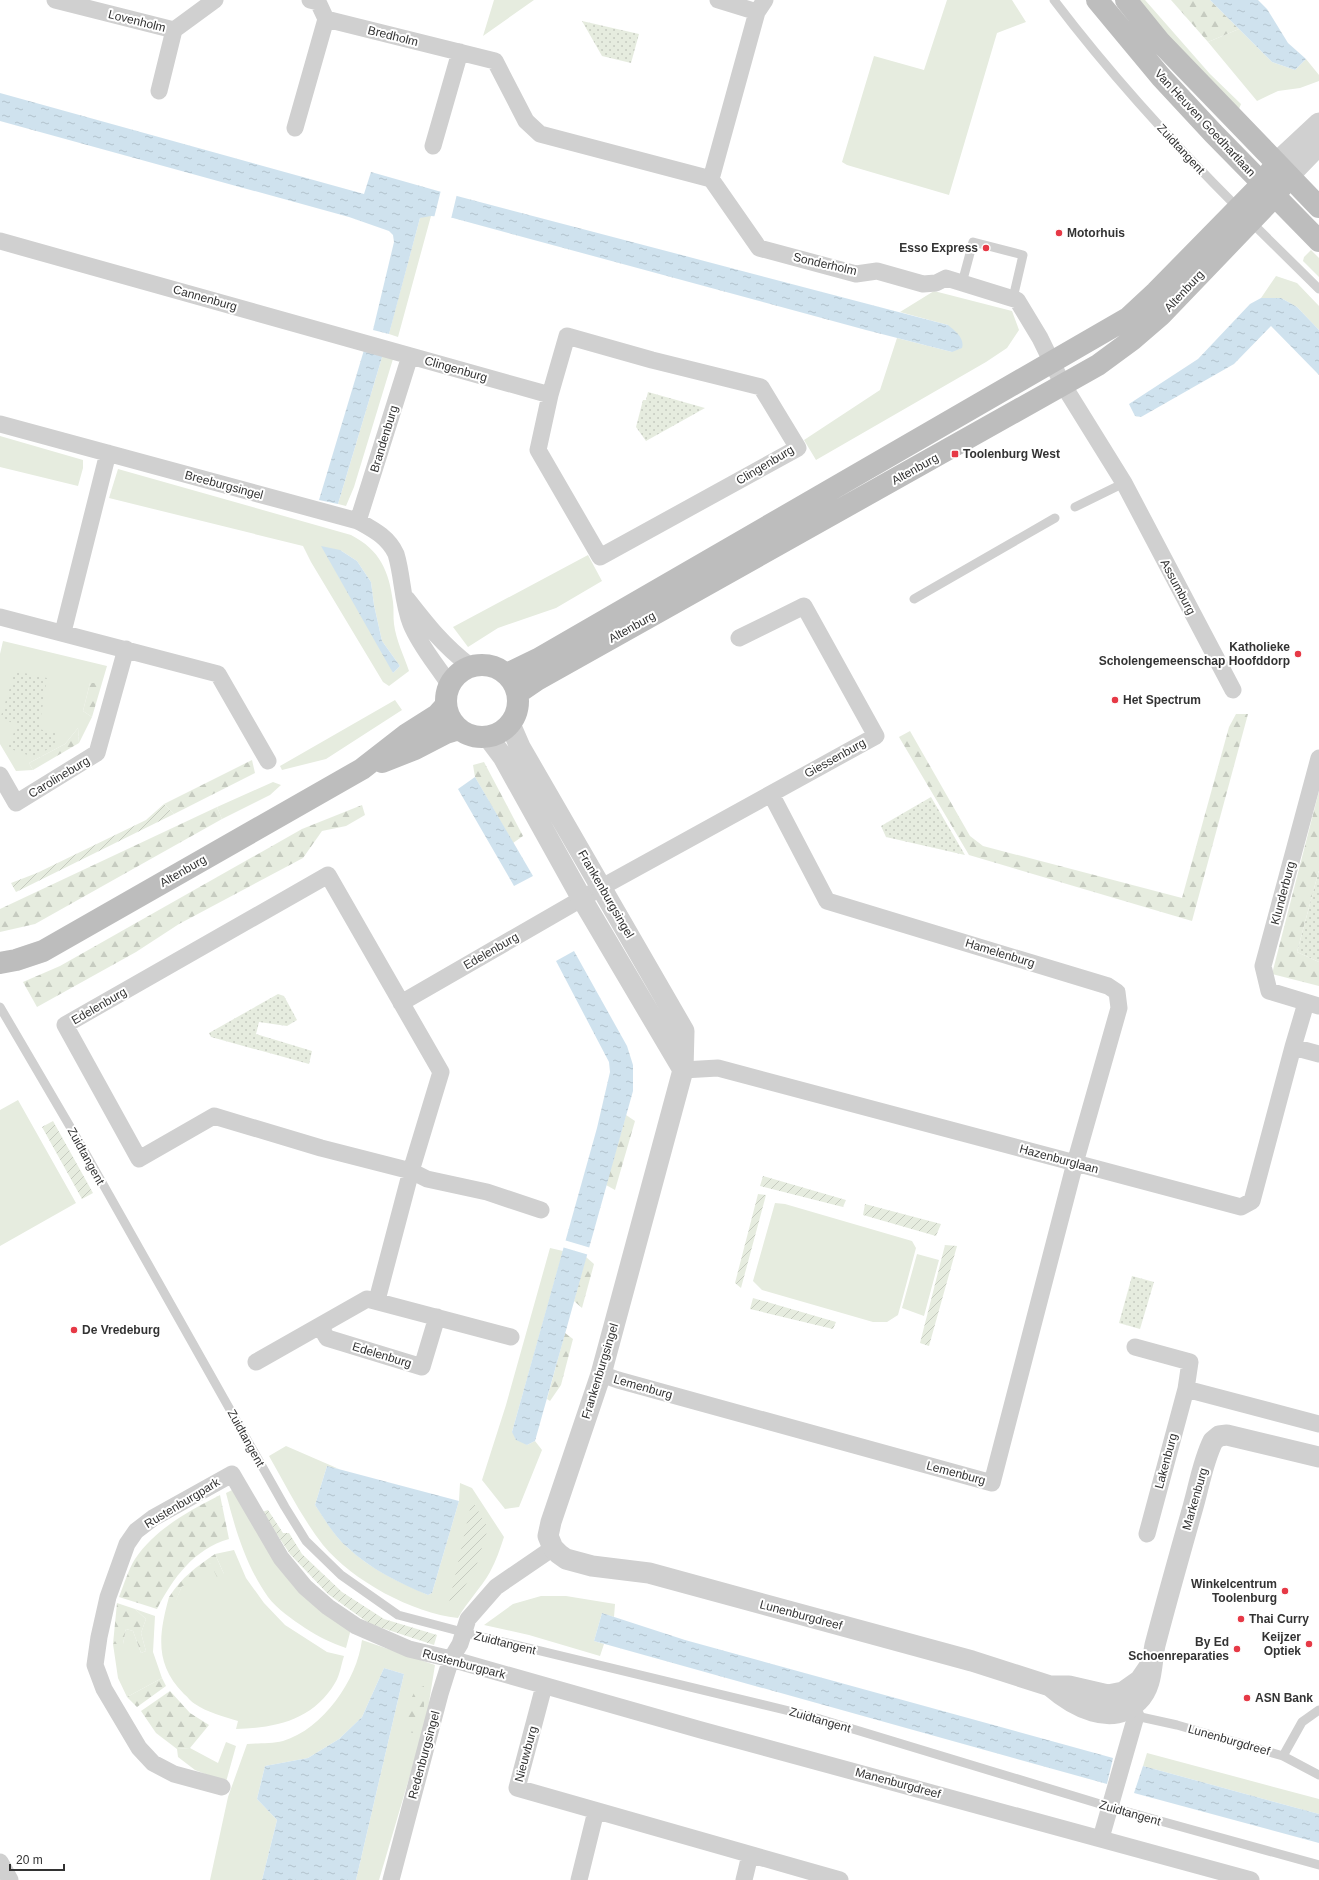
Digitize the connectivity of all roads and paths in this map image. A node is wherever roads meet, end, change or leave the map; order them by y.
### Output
1 (55, 0) edge
2 (215, 0) edge
3 (310, 0) edge
4 (720, 0) edge
5 (1054, 0) edge
6 (1097, 0) edge
7 (1126, 0) edge
8 (761, 6) edge
9 (326, 19) junction
10 (174, 30) junction
11 (460, 52) junction
12 (159, 92) dead end
13 (1319, 123) edge
14 (296, 128) dead end
15 (1319, 145) edge
16 (433, 146) dead end
17 (1283, 169) junction
18 (710, 179) junction
19 (1269, 190) junction
20 (1319, 207) edge
21 (1244, 215) junction
22 (0, 241) edge
23 (1319, 241) edge
24 (962, 283) junction
25 (1319, 289) edge
26 (1012, 298) junction
27 (410, 356) junction
28 (1052, 363) junction
29 (1062, 384) junction
30 (550, 395) junction
31 (0, 424) edge
32 (108, 453) junction
33 (1124, 483) junction
34 (1075, 507) dead end
35 (1054, 518) dead end
36 (358, 521) junction
37 (405, 596) junction
38 (914, 599) dead end
39 (0, 617) edge
40 (63, 632) junction
41 (740, 638) dead end
42 (126, 649) junction
43 (470, 666) junction
44 (507, 674) junction
45 (449, 684) junction
46 (1233, 690) dead end
47 (518, 693) junction
48 (446, 705) junction
49 (510, 724) junction
50 (459, 729) junction
51 (488, 737) junction
52 (1319, 758) edge
53 (268, 761) dead end
54 (362, 769) junction
55 (0, 775) edge
56 (771, 794) junction
57 (602, 887) junction
58 (582, 899) junction
59 (0, 963) edge
60 (401, 1003) junction
61 (1312, 1004) edge
62 (0, 1007) edge
63 (1293, 1047) junction
64 (1319, 1054) edge
65 (683, 1070) junction
66 (1075, 1163) junction
67 (411, 1171) junction
68 (541, 1210) dead end
69 (377, 1300) junction
70 (437, 1317) junction
71 (320, 1326) junction
72 (511, 1337) dead end
73 (1135, 1347) dead end
74 (256, 1362) dead end
75 (601, 1374) junction
76 (1186, 1389) junction
77 (1319, 1424) edge
78 (1319, 1457) edge
79 (1147, 1534) dead end
80 (554, 1548) junction
81 (463, 1633) junction
82 (451, 1660) junction
83 (544, 1686) junction
84 (1130, 1705) junction
85 (1319, 1710) edge
86 (1283, 1756) junction
87 (1319, 1776) edge
88 (222, 1787) dead end
89 (1110, 1807) junction
90 (596, 1811) junction
91 (1102, 1838) junction
92 (750, 1855) junction
93 (0, 1862) edge
94 (1319, 1865) edge
95 (10, 1880) edge
96 (390, 1880) edge
97 (579, 1880) edge
98 (744, 1880) edge
99 (840, 1880) edge
100 (1251, 1880) edge

1 - 10 street, Lovenholm
2 - 10 street
3 - 9 street
4 - 8 street
5 - 21 lane, Zuidtangent
6 - 19 main road, Van Heuven Goedhartlaan
7 - 17 main road, Van Heuven Goedhartlaan
8 - 18 street
9 - 11 street, Bredholm
9 - 14 street
10 - 12 street
11 - 16 street
11 - 18 street, Bredholm
13 - 17 street
15 - 17 street
17 - 19 main road, Altenburg
17 - 20 main road, Van Heuven Goedhartlaan
18 - 24 street, Sonderholm
19 - 21 main road, Altenburg
19 - 23 main road, Van Heuven Goedhartlaan
21 - 25 lane, Zuidtangent
21 - 28 main road, Altenburg
21 - 29 main road, Altenburg
22 - 27 street, Cannenburg
24 - 26 street, Sonderholm
24 - 26 lane
26 - 28 street
27 - 30 street, Clingenburg
27 - 36 street, Brandenburg
28 - 29 street, Assumburg
28 - 44 main road, Altenburg
29 - 33 street, Assumburg
29 - 47 main road, Altenburg
30 - 30 street, Clingenburg
31 - 32 street, Breeburgsingel
32 - 36 street, Breeburgsingel
32 - 40 street
33 - 34 lane
33 - 46 street, Assumburg
35 - 38 lane
36 - 37 street, Breeburgsingel
37 - 43 street, Breeburgsingel
37 - 45 street, Breeburgsingel
39 - 40 street
40 - 42 street
41 - 56 street, Giessenburg
42 - 53 street
42 - 55 street, Carolineburg
43 - 44 main road
43 - 45 main road
44 - 47 main road
45 - 48 main road
47 - 49 main road
48 - 50 main road
48 - 54 main road, Altenburg
49 - 51 main road
49 - 57 street, Frankenburgsingel
50 - 51 main road
50 - 54 main road, Altenburg
51 - 58 street, Frankenburgsingel
52 - 61 street, Klunderburg
54 - 59 main road, Altenburg
56 - 57 street, Giessenburg
56 - 66 street, Hamelenburg
57 - 58 street, Edelenburg
57 - 65 street, Frankenburgsingel
58 - 60 street, Edelenburg
58 - 65 street, Frankenburgsingel
60 - 67 street, Edelenburg
60 - 67 street, Edelenburg
61 - 63 street, Klunderburg
62 - 81 lane, Zuidtangent
63 - 64 street
63 - 66 street, Hazenburglaan
65 - 66 street, Hazenburglaan
65 - 75 street, Frankenburgsingel
66 - 75 street, Lemenburg
67 - 68 street, Edelenburg
67 - 69 street, Edelenburg
69 - 70 street
69 - 71 street
70 - 71 street, Edelenburg
70 - 72 street
71 - 74 street
73 - 76 street, Lakenburg
75 - 80 street, Frankenburgsingel
76 - 77 street
76 - 79 street, Lakenburg
78 - 84 street, Markenburg
80 - 81 street
80 - 84 street, Lunenburgdreef
81 - 82 street, Redenburgsingel
81 - 89 lane, Zuidtangent
82 - 83 street, Rustenburgpark
82 - 88 street, Rustenburgpark
82 - 96 street, Redenburgsingel
83 - 90 street, Nieuwburg
83 - 91 street, Manenburgdreef
84 - 86 lane, Lunenburgdreef
84 - 89 street
85 - 86 lane
86 - 87 lane, Lunenburgdreef
89 - 91 street
89 - 94 lane, Zuidtangent
90 - 92 street, Nieuwburg
90 - 97 street
91 - 100 street, Manenburgdreef
92 - 98 street
92 - 99 street, Nieuwburg
93 - 95 street

